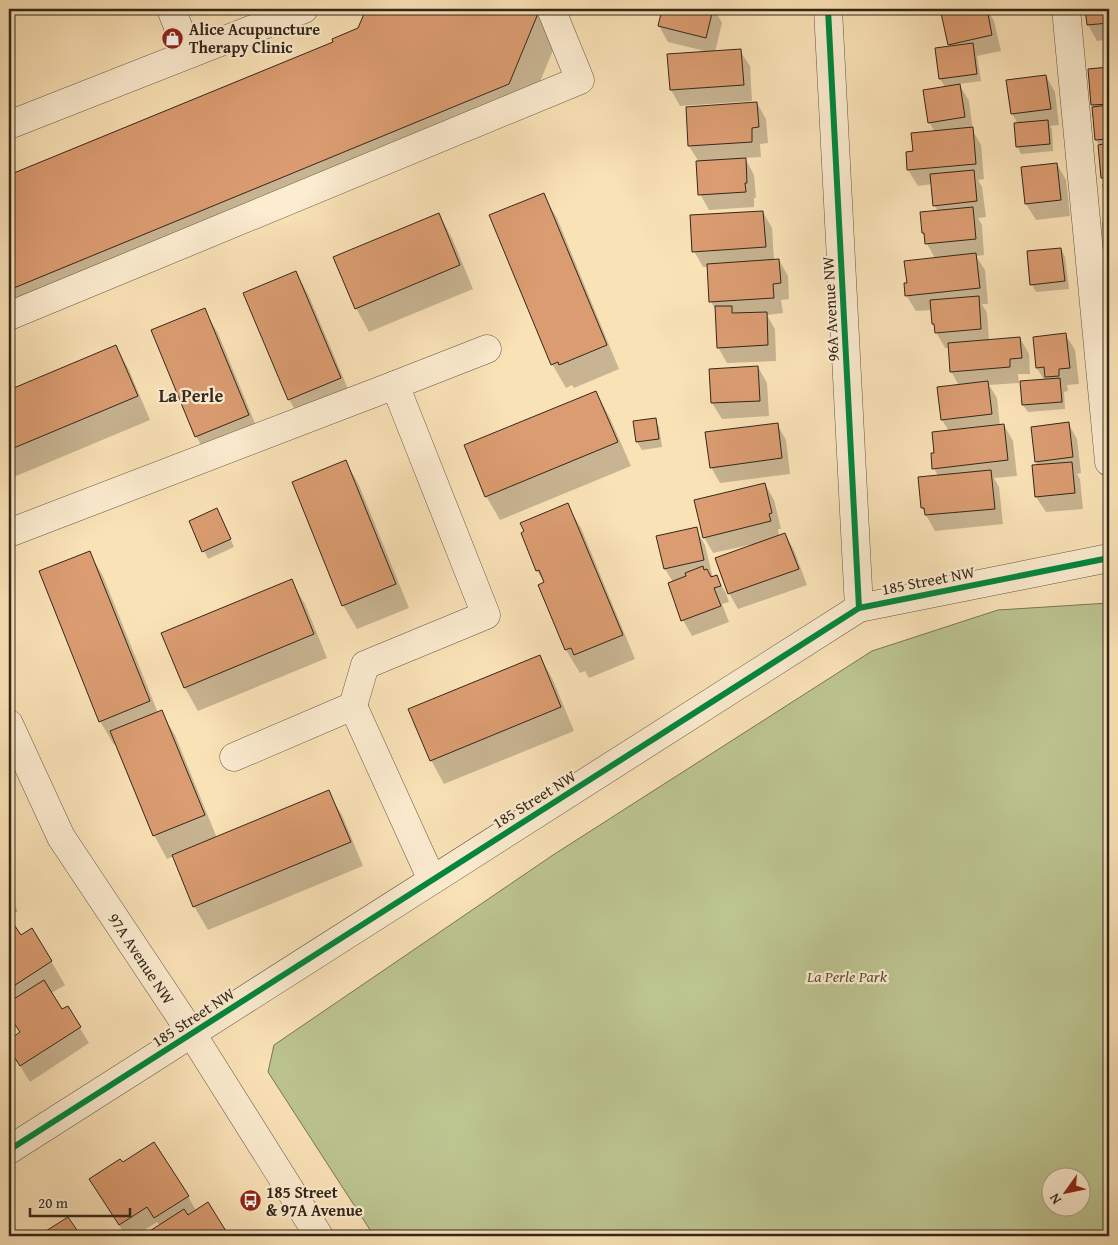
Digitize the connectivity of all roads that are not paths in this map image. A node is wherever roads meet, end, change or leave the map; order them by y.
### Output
1 (171, 9) edge
2 (304, 9) edge
3 (551, 9) edge
4 (828, 9) edge
5 (1066, 9) edge
6 (189, 54) junction
7 (9, 125) edge
8 (9, 316) edge
9 (488, 349) dead end
10 (396, 385) junction
11 (1109, 462) edge
12 (9, 533) edge
13 (1109, 558) edge
14 (859, 608) junction
15 (353, 706) junction
16 (9, 724) edge
17 (234, 757) dead end
18 (432, 880) junction
19 (192, 1034) junction
20 (9, 1150) edge
21 (318, 1236) edge

1 - 6 street
2 - 6 street
3 - 8 street
4 - 14 street, 96A Avenue NW
5 - 11 street
6 - 7 street
9 - 10 street
10 - 12 street
10 - 15 street
13 - 14 street, 185 Street NW
14 - 18 street, 185 Street NW
15 - 17 street
15 - 18 street
16 - 19 street, 97A Avenue NW
18 - 19 street, 185 Street NW
19 - 20 street, 185 Street NW
19 - 21 street, 97A Avenue NW

